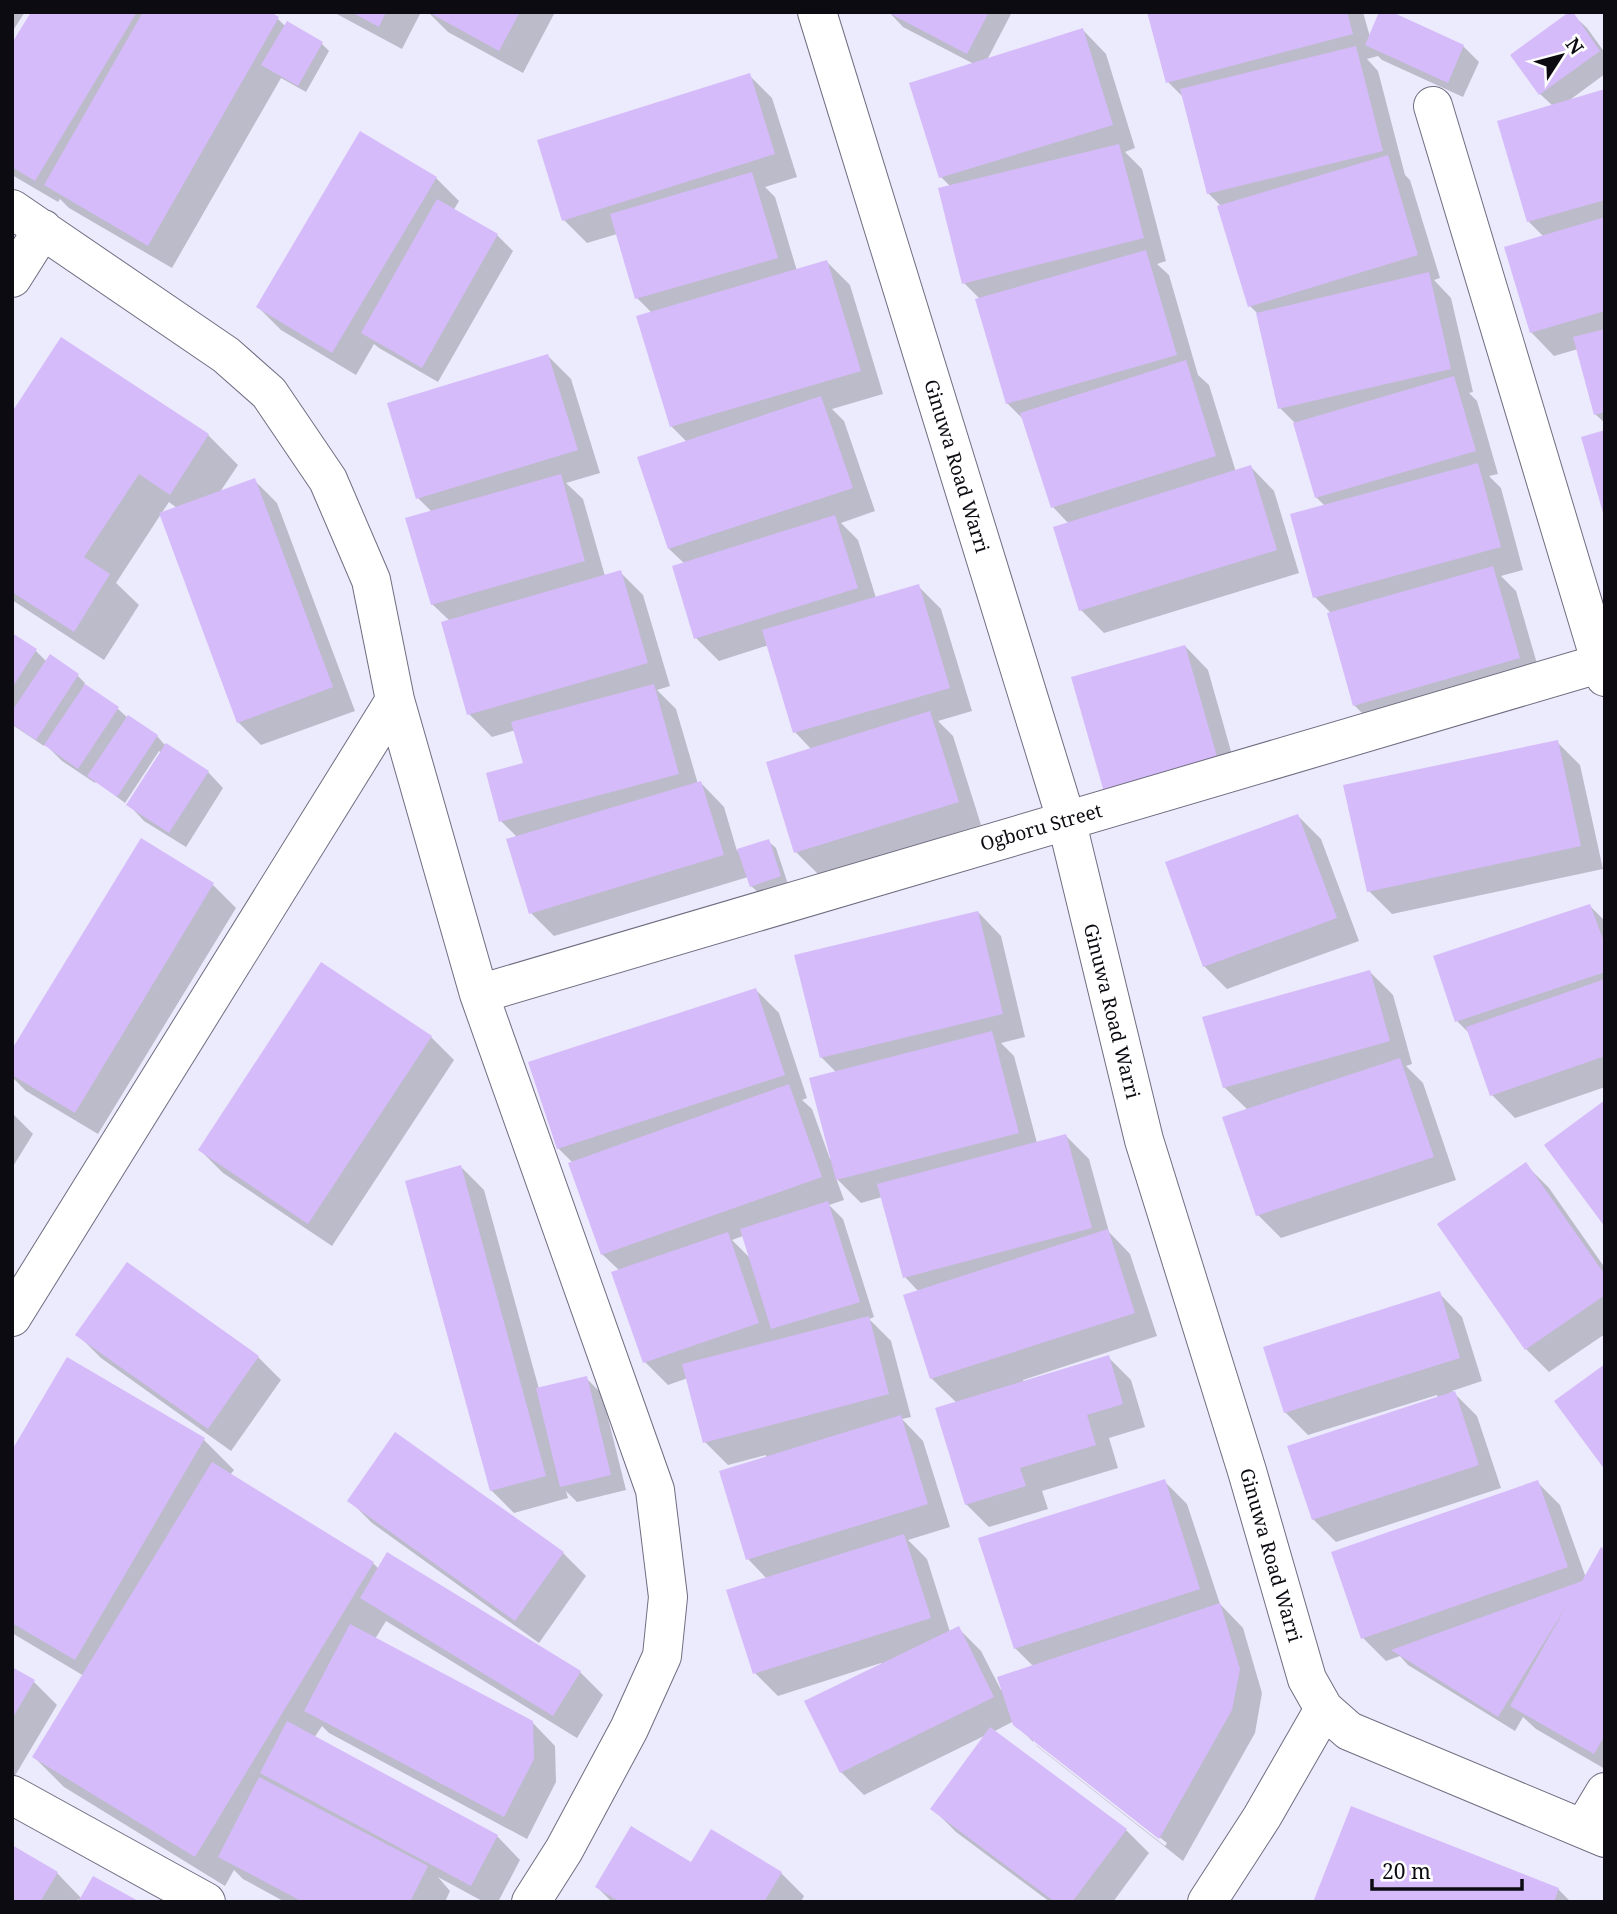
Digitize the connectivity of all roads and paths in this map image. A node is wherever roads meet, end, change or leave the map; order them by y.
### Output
1 (817, 12) edge
2 (1433, 106) dead end
3 (27, 219) edge
4 (12, 278) edge
5 (1603, 667) edge
6 (395, 700) junction
7 (1066, 819) junction
8 (479, 993) junction
9 (12, 1317) edge
10 (1324, 1710) junction
11 (1605, 1792) edge
12 (12, 1795) edge
13 (1594, 1833) edge
14 (206, 1902) edge
15 (531, 1902) edge
16 (1207, 1902) edge

1 - 7 street, Ginuwa Road Warri
2 - 5 street
3 - 4 street
3 - 6 street
5 - 7 street, Ogboru Street
6 - 8 street
6 - 9 street
7 - 8 street, Ogboru Street
7 - 10 street, Ginuwa Road Warri
8 - 15 street
10 - 13 street, Ginuwa Road Warri
10 - 16 street
11 - 13 street
12 - 14 street

